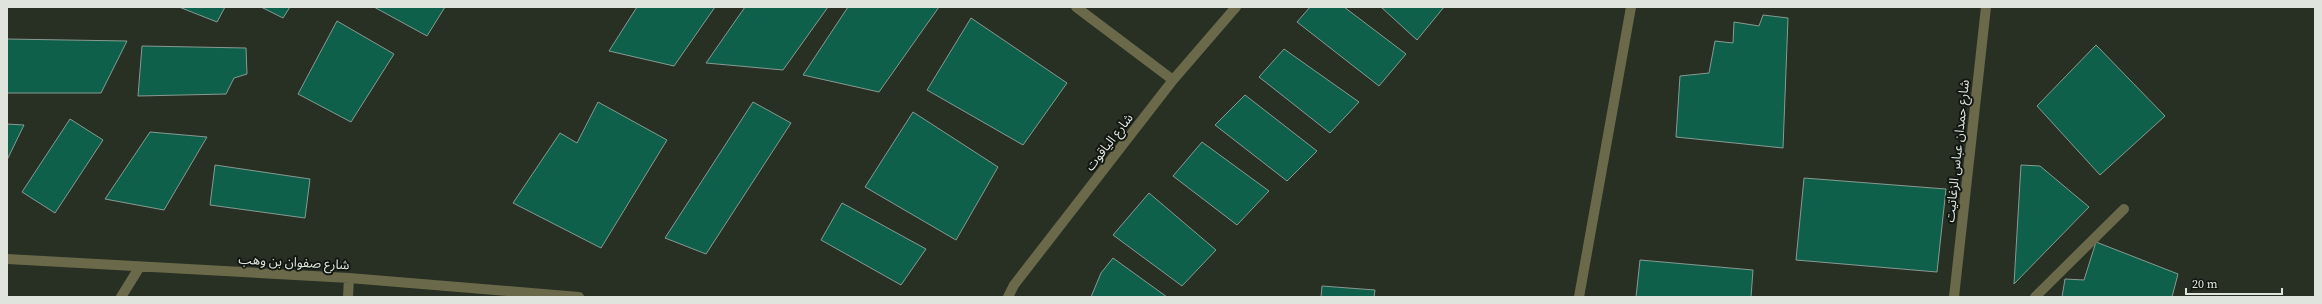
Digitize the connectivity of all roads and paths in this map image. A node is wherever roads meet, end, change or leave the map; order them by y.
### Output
1 (1076, 7) edge
2 (1236, 7) edge
3 (1631, 7) edge
4 (1986, 7) edge
5 (1173, 80) junction
6 (2124, 209) dead end
7 (7, 259) edge
8 (139, 268) junction
9 (349, 278) junction
10 (121, 297) edge
11 (348, 297) edge
12 (579, 297) edge
13 (1008, 297) edge
14 (1579, 297) edge
15 (1954, 297) edge
16 (2035, 297) edge

1 - 5 street
2 - 5 street, شارع الياقوت
3 - 14 street
4 - 15 street, شارع حمدان عباس الزغاتيت
5 - 13 street, شارع الياقوت
6 - 16 street
7 - 8 street, شارع صفوان بن وهب
8 - 9 street, شارع صفوان بن وهب
8 - 10 street
9 - 11 street
9 - 12 street, شارع صفوان بن وهب

